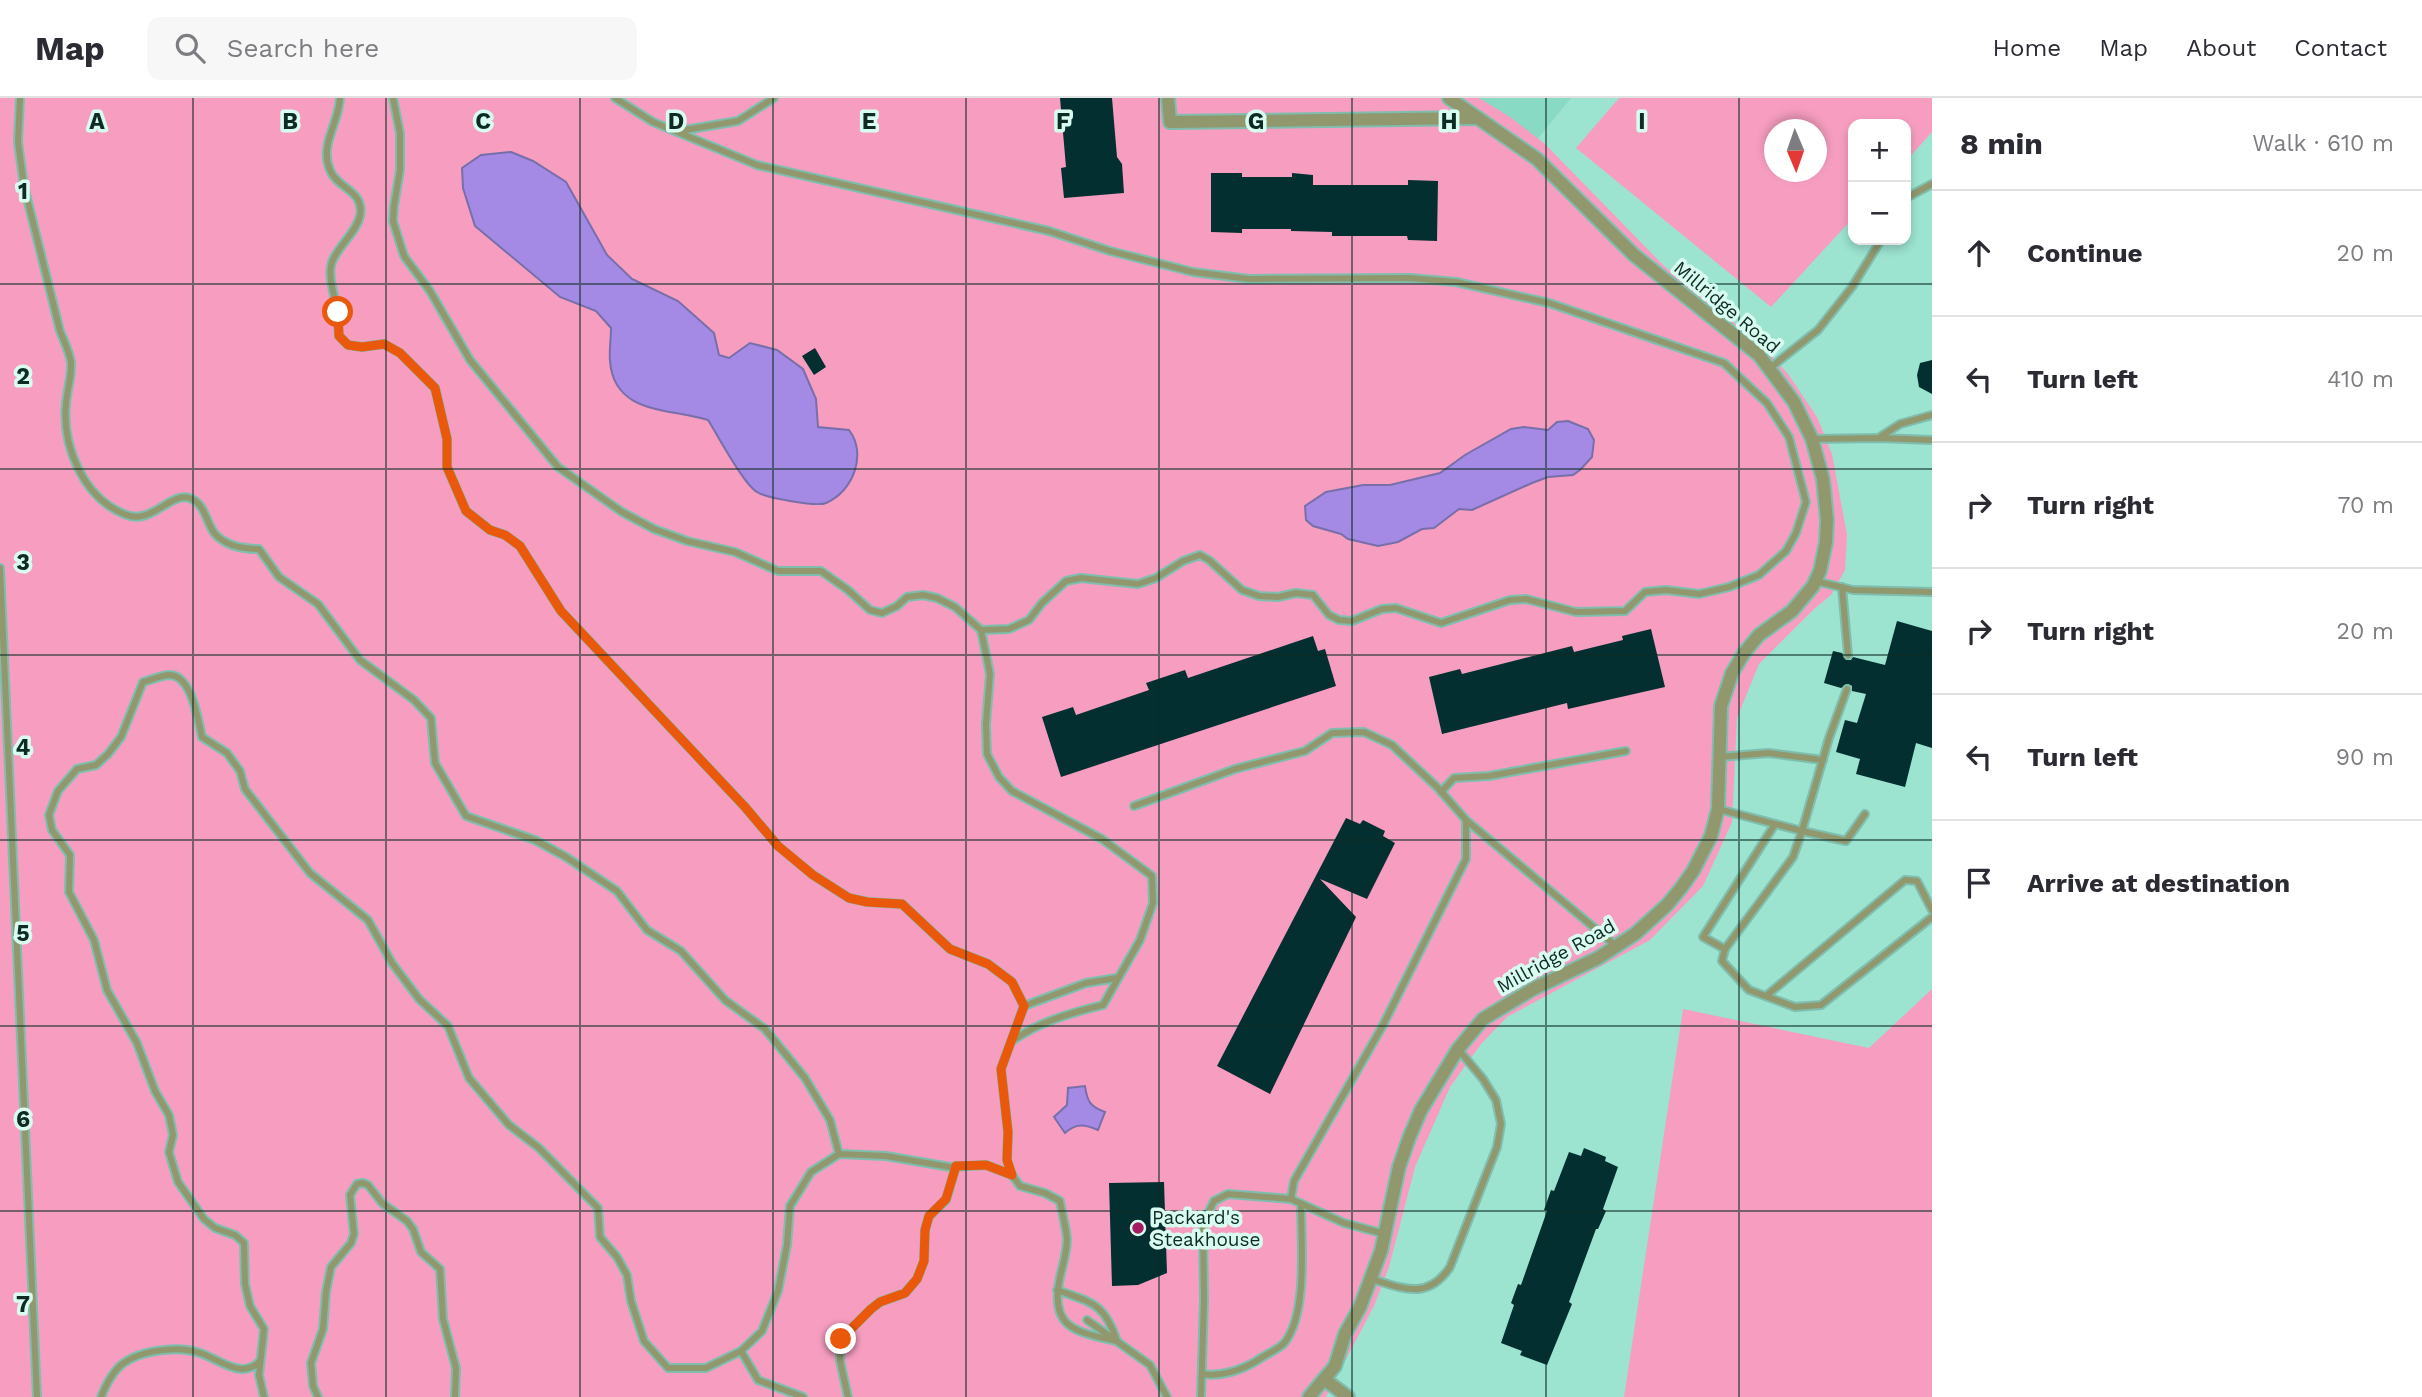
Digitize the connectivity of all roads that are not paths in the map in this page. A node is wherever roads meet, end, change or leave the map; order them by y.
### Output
1 (20, 98) edge
2 (340, 98) edge
3 (393, 98) edge
4 (615, 98) edge
5 (774, 98) edge
6 (1167, 98) edge
7 (1449, 98) edge
8 (1479, 118) junction
9 (677, 132) junction
10 (1932, 184) edge
11 (1911, 195) edge
12 (1878, 245) edge
13 (1770, 368) junction
14 (1932, 415) edge
15 (1878, 438) junction
16 (1812, 439) junction
17 (1932, 440) edge
18 (0, 568) edge
19 (1815, 581) junction
20 (1842, 587) junction
21 (1932, 592) edge
22 (981, 631) junction
23 (1848, 655) dead end
24 (1847, 689) dead end
25 (1626, 751) dead end
26 (1720, 757) junction
27 (1823, 760) junction
28 (1441, 792) junction
29 (1134, 806) dead end
30 (1718, 809) junction
31 (1865, 814) dead end
32 (1466, 820) junction
33 (1775, 824) junction
34 (1802, 831) junction
35 (1932, 910) edge
36 (1932, 917) edge
37 (1618, 947) junction
38 (1725, 949) junction
39 (1116, 978) junction
40 (1766, 996) junction
41 (1024, 1006) junction
42 (1010, 1042) junction
43 (1458, 1049) junction
44 (839, 1154) junction
45 (956, 1166) junction
46 (1012, 1175) junction
47 (1291, 1199) junction
48 (1301, 1203) junction
49 (1385, 1234) junction
50 (1371, 1279) junction
51 (1057, 1290) junction
52 (1087, 1320) dead end
53 (1117, 1341) junction
54 (741, 1351) junction
55 (260, 1360) junction
56 (1202, 1374) junction
57 (1324, 1379) junction
58 (37, 1397) edge
59 (101, 1397) edge
60 (264, 1397) edge
61 (318, 1397) edge
62 (455, 1397) edge
63 (803, 1397) edge
64 (848, 1397) edge
65 (1167, 1397) edge
66 (1201, 1397) edge
67 (1309, 1397) edge
68 (1348, 1397) edge

1 - 44 lane
2 - 41 lane
3 - 22 lane
4 - 9 lane
5 - 9 lane
6 - 8 street
7 - 8 street, Millridge Road
8 - 13 street, Millridge Road
9 - 22 lane
10 - 11 lane
12 - 13 lane
13 - 16 street, Millridge Road
14 - 15 lane
15 - 16 lane
15 - 17 lane
16 - 19 street, Millridge Road
18 - 58 lane
19 - 20 lane
19 - 26 street, Millridge Road
20 - 21 lane
20 - 23 lane
22 - 39 lane
24 - 27 lane
25 - 28 lane
26 - 27 lane
26 - 30 street, Millridge Road
27 - 34 lane
28 - 29 lane
28 - 32 lane
30 - 33 lane
30 - 37 street, Millridge Road
31 - 34 lane
32 - 37 lane
32 - 47 lane
33 - 34 lane
33 - 38 lane
34 - 38 lane
35 - 40 lane
36 - 40 lane
37 - 43 street, Millridge Road
38 - 40 lane
39 - 41 lane
39 - 42 lane
41 - 42 lane
42 - 46 lane
43 - 49 street, Millridge Road
43 - 50 lane
44 - 45 lane
44 - 54 lane
45 - 46 lane
45 - 64 lane
46 - 51 lane
47 - 48 lane
47 - 56 lane
48 - 49 lane
48 - 56 lane
49 - 50 street, Millridge Road
50 - 57 street, Millridge Road
51 - 53 lane
51 - 53 lane
52 - 53 lane
53 - 65 lane
54 - 55 lane
54 - 63 lane
55 - 59 lane
55 - 60 lane
56 - 66 lane
57 - 67 street, Millridge Road
57 - 68 street
61 - 62 lane

